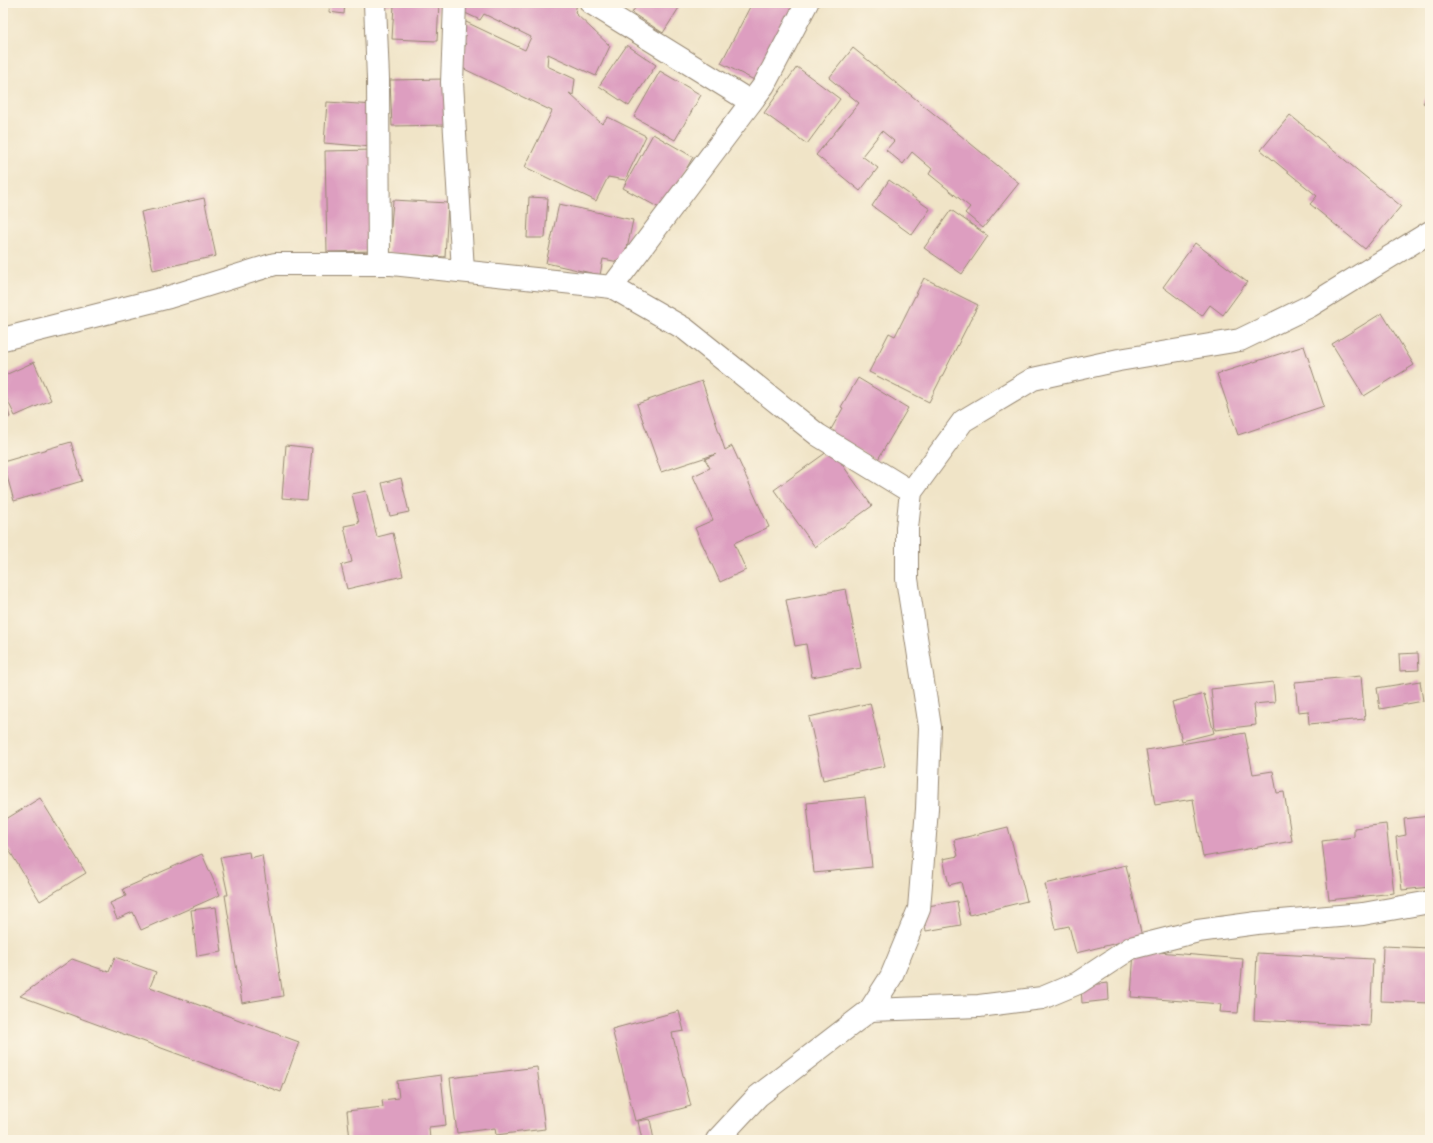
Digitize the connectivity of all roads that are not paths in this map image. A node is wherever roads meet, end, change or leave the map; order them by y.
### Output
1 (375, 3) edge
2 (455, 3) edge
3 (591, 3) edge
4 (807, 3) edge
5 (751, 102) junction
6 (1430, 232) edge
7 (379, 264) junction
8 (463, 271) junction
9 (612, 287) junction
10 (3, 339) edge
11 (912, 492) junction
12 (1430, 902) edge
13 (870, 1010) junction
14 (717, 1140) edge

1 - 7 street
2 - 8 street
3 - 5 street
4 - 5 street
5 - 9 street
6 - 11 street
7 - 8 street
7 - 10 street
8 - 9 street
9 - 11 street
11 - 13 street
12 - 13 street
13 - 14 street

